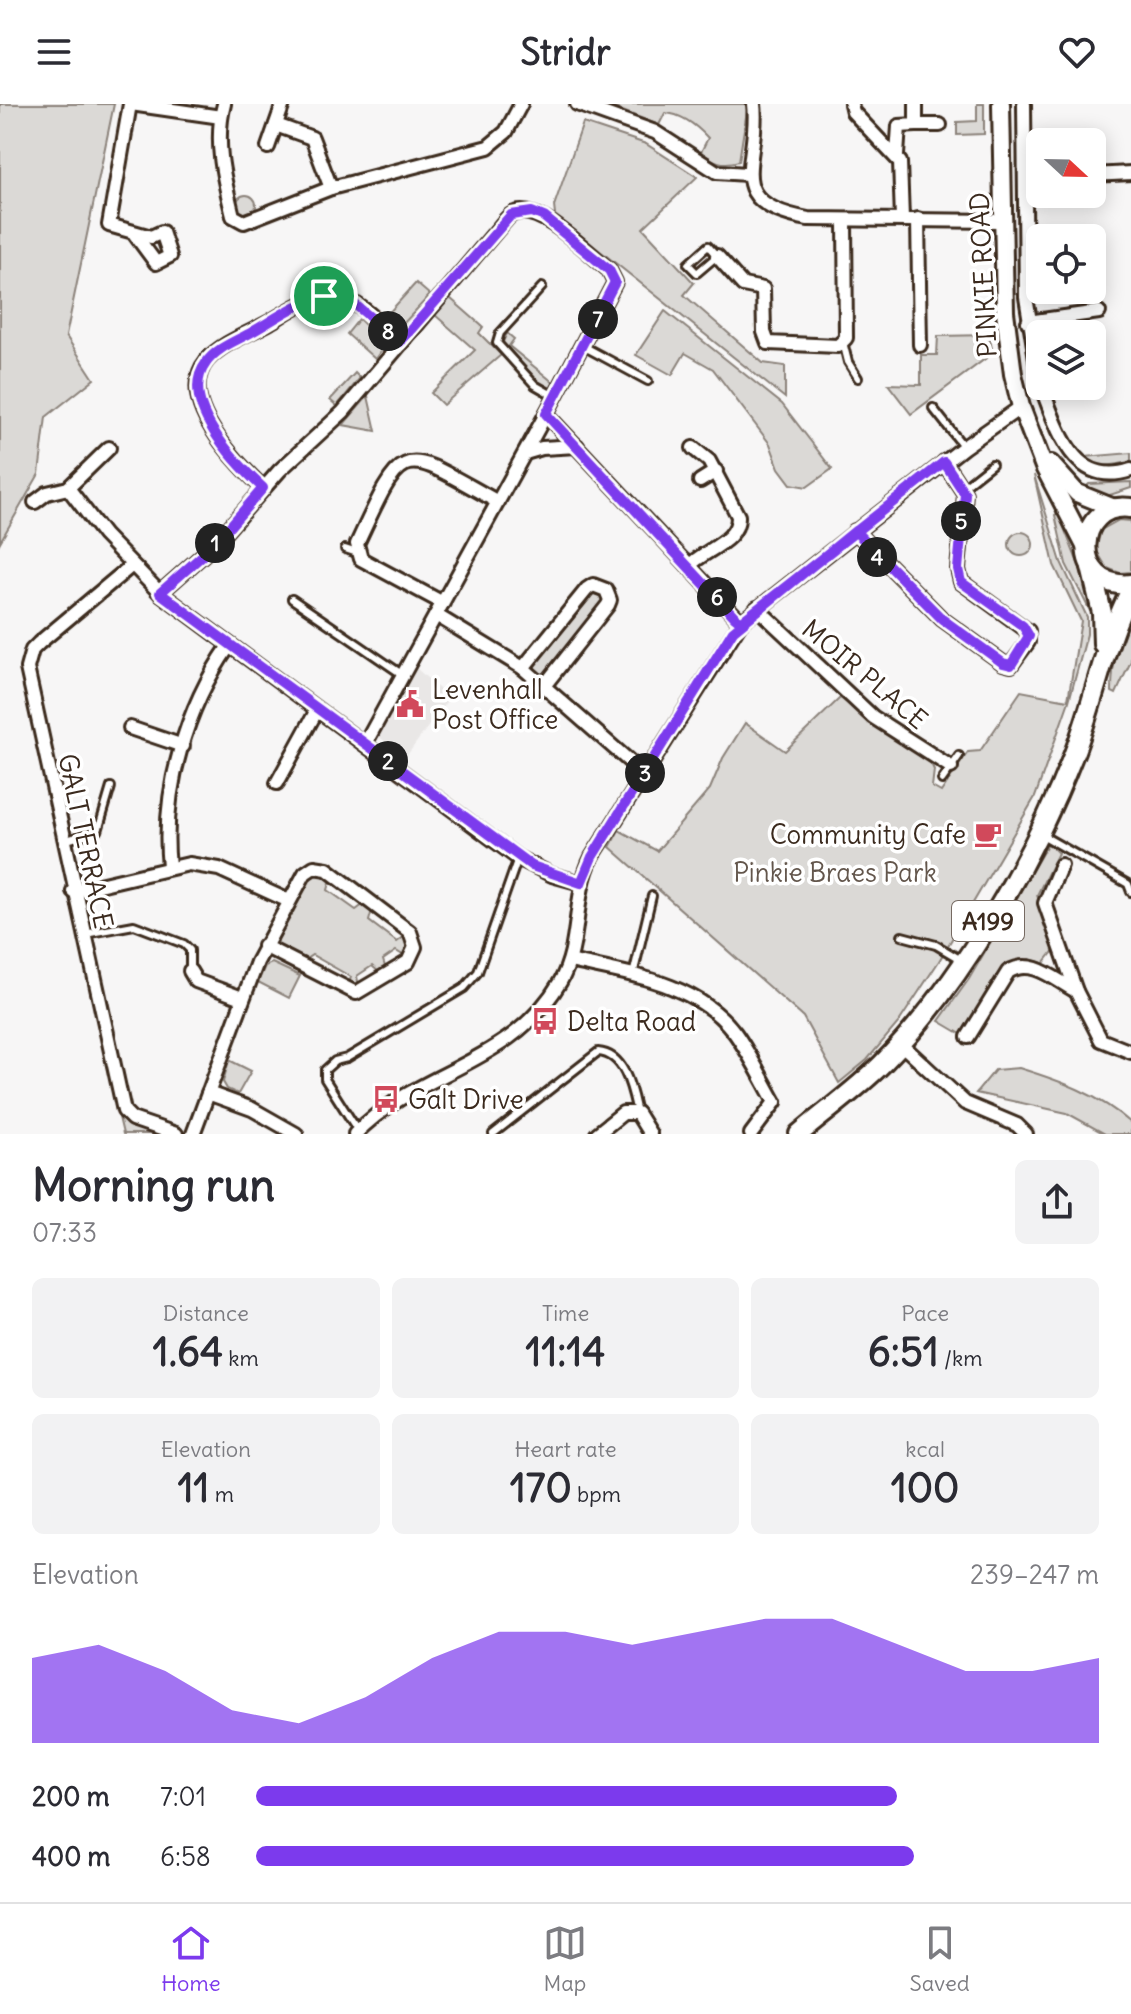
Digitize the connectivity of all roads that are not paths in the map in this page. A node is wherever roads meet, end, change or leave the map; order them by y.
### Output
1 (131, 104) edge
2 (283, 104) edge
3 (521, 104) edge
4 (577, 104) edge
5 (754, 104) edge
6 (851, 104) edge
7 (916, 104) edge
8 (1001, 104) edge
9 (1024, 104) edge
10 (592, 106) edge
11 (223, 110) edge
12 (276, 125) junction
13 (916, 125) junction
14 (940, 125) dead end
15 (899, 126) junction
16 (871, 129) junction
17 (268, 147) dead end
18 (897, 155) junction
19 (1131, 173) edge
20 (747, 174) junction
21 (1106, 174) edge
22 (1025, 175) joint
23 (331, 188) junction
24 (902, 219) junction
25 (918, 219) junction
26 (845, 220) junction
27 (1003, 221) junction
28 (133, 232) dead end
29 (717, 256) junction
30 (542, 287) dead end
31 (1099, 312) dead end
32 (1028, 320) edge
33 (1042, 320) edge
34 (400, 342) junction
35 (843, 342) junction
36 (920, 345) dead end
37 (583, 346) junction
38 (858, 378) dead end
39 (648, 381) dead end
40 (556, 397) junction
41 (1047, 400) edge
42 (1021, 407) junction
43 (933, 408) dead end
44 (546, 414) junction
45 (1035, 439) junction
46 (577, 446) junction
47 (964, 447) junction
48 (109, 448) dead end
49 (693, 448) dead end
50 (525, 453) junction
51 (944, 462) junction
52 (992, 464) dead end
53 (1131, 470) edge
54 (716, 471) junction
55 (700, 481) dead end
56 (963, 487) junction
57 (68, 488) junction
58 (263, 488) junction
59 (35, 502) dead end
60 (498, 502) junction
61 (1125, 507) edge
62 (855, 531) junction
63 (1085, 546) junction
64 (131, 566) junction
65 (689, 566) junction
66 (1091, 567) junction
67 (1131, 584) edge
68 (1131, 590) edge
69 (160, 593) junction
70 (292, 599) dead end
71 (757, 608) junction
72 (439, 609) junction
73 (741, 622) junction
74 (229, 646) junction
75 (1103, 659) junction
76 (523, 668) junction
77 (403, 675) junction
78 (544, 686) junction
79 (317, 710) junction
80 (130, 728) dead end
81 (365, 744) junction
82 (183, 746) junction
83 (955, 761) joint
84 (644, 774) junction
85 (942, 780) dead end
86 (277, 783) dead end
87 (111, 787) dead end
88 (1038, 833) junction
89 (63, 841) junction
90 (518, 858) junction
91 (1061, 865) dead end
92 (169, 867) junction
93 (581, 883) junction
94 (73, 891) junction
95 (1131, 892) edge
96 (652, 896) dead end
97 (289, 901) junction
98 (84, 934) junction
99 (902, 936) dead end
100 (264, 946) junction
101 (1063, 956) junction
102 (570, 961) junction
103 (963, 961) junction
104 (190, 971) joint
105 (633, 975) junction
106 (1048, 976) junction
107 (1076, 991) junction
108 (242, 998) junction
109 (968, 1037) dead end
110 (901, 1044) junction
111 (1131, 1052) edge
112 (208, 1093) junction
113 (637, 1113) junction
114 (356, 1133) edge
115 (176, 1134) edge
116 (193, 1134) edge
117 (296, 1134) edge
118 (493, 1134) edge
119 (597, 1134) edge
120 (650, 1134) edge
121 (751, 1134) edge
122 (799, 1134) edge
123 (1026, 1134) edge

1 - 11 street
1 - 28 street
2 - 12 street
3 - 23 street
4 - 10 street
5 - 20 street
6 - 16 street
7 - 13 street
8 - 27 main road, PINKIE ROAD
9 - 22 street, PINKIE ROAD
10 - 20 street
11 - 23 street
12 - 17 street
12 - 23 street
13 - 14 street
13 - 15 street
15 - 16 street
15 - 18 street
16 - 18 street
18 - 24 street
19 - 21 street
20 - 26 street
22 - 32 street, PINKIE ROAD
24 - 25 street
24 - 26 street
25 - 27 street
25 - 36 street
26 - 35 street
27 - 42 main road, PINKIE ROAD
29 - 29 lane
29 - 35 street
30 - 40 lane
31 - 33 street
34 - 37 street
34 - 58 street
34 - 58 street
35 - 38 lane
37 - 39 lane
37 - 40 street
40 - 44 street
41 - 53 street, PINKIE ROAD
42 - 45 main road, PINKIE ROAD
42 - 47 street
43 - 47 lane
44 - 46 street
44 - 50 street
45 - 61 main road, PINKIE ROAD
45 - 63 main road, PINKIE ROAD
46 - 50 street
46 - 65 street
47 - 51 street
48 - 57 street
49 - 54 street
50 - 60 street
51 - 56 street
51 - 62 street
52 - 56 lane
54 - 55 street
54 - 65 street
56 - 62 street
57 - 59 street
57 - 64 street
58 - 69 street
60 - 72 street
60 - 72 street
61 - 63 main road
62 - 71 street
63 - 66 main road, A199
64 - 69 street
64 - 89 street, GALT TERRACE
65 - 73 street
66 - 67 main road
66 - 75 main road, A199
68 - 75 main road, A199
69 - 74 street
70 - 77 lane
71 - 73 street
71 - 83 street, MOIR PLACE
72 - 76 street
72 - 77 street
73 - 84 street
74 - 79 street
74 - 82 street
75 - 88 main road, A199
76 - 78 street
76 - 78 street
77 - 81 street
78 - 84 street
79 - 81 street
79 - 86 street
80 - 82 street
81 - 90 street
82 - 92 street
83 - 85 lane
84 - 93 street
87 - 89 lane
88 - 95 lane
88 - 103 main road, A199
89 - 94 street, GALT TERRACE
90 - 93 street
90 - 114 lane
91 - 101 street
92 - 94 street
92 - 97 street
93 - 102 street
94 - 98 street, GALT TERRACE
96 - 105 lane
97 - 100 street
97 - 100 street
98 - 104 lane
98 - 115 street, GALT TERRACE
99 - 103 lane
100 - 108 street
101 - 106 street
101 - 107 street
102 - 105 street
102 - 114 street
103 - 110 main road, A199
104 - 108 street
105 - 121 street
106 - 107 street
106 - 109 street
107 - 111 street
108 - 112 street
110 - 122 main road, A199
110 - 123 street
112 - 116 street
112 - 117 street
113 - 118 lane
113 - 119 street
113 - 120 street

